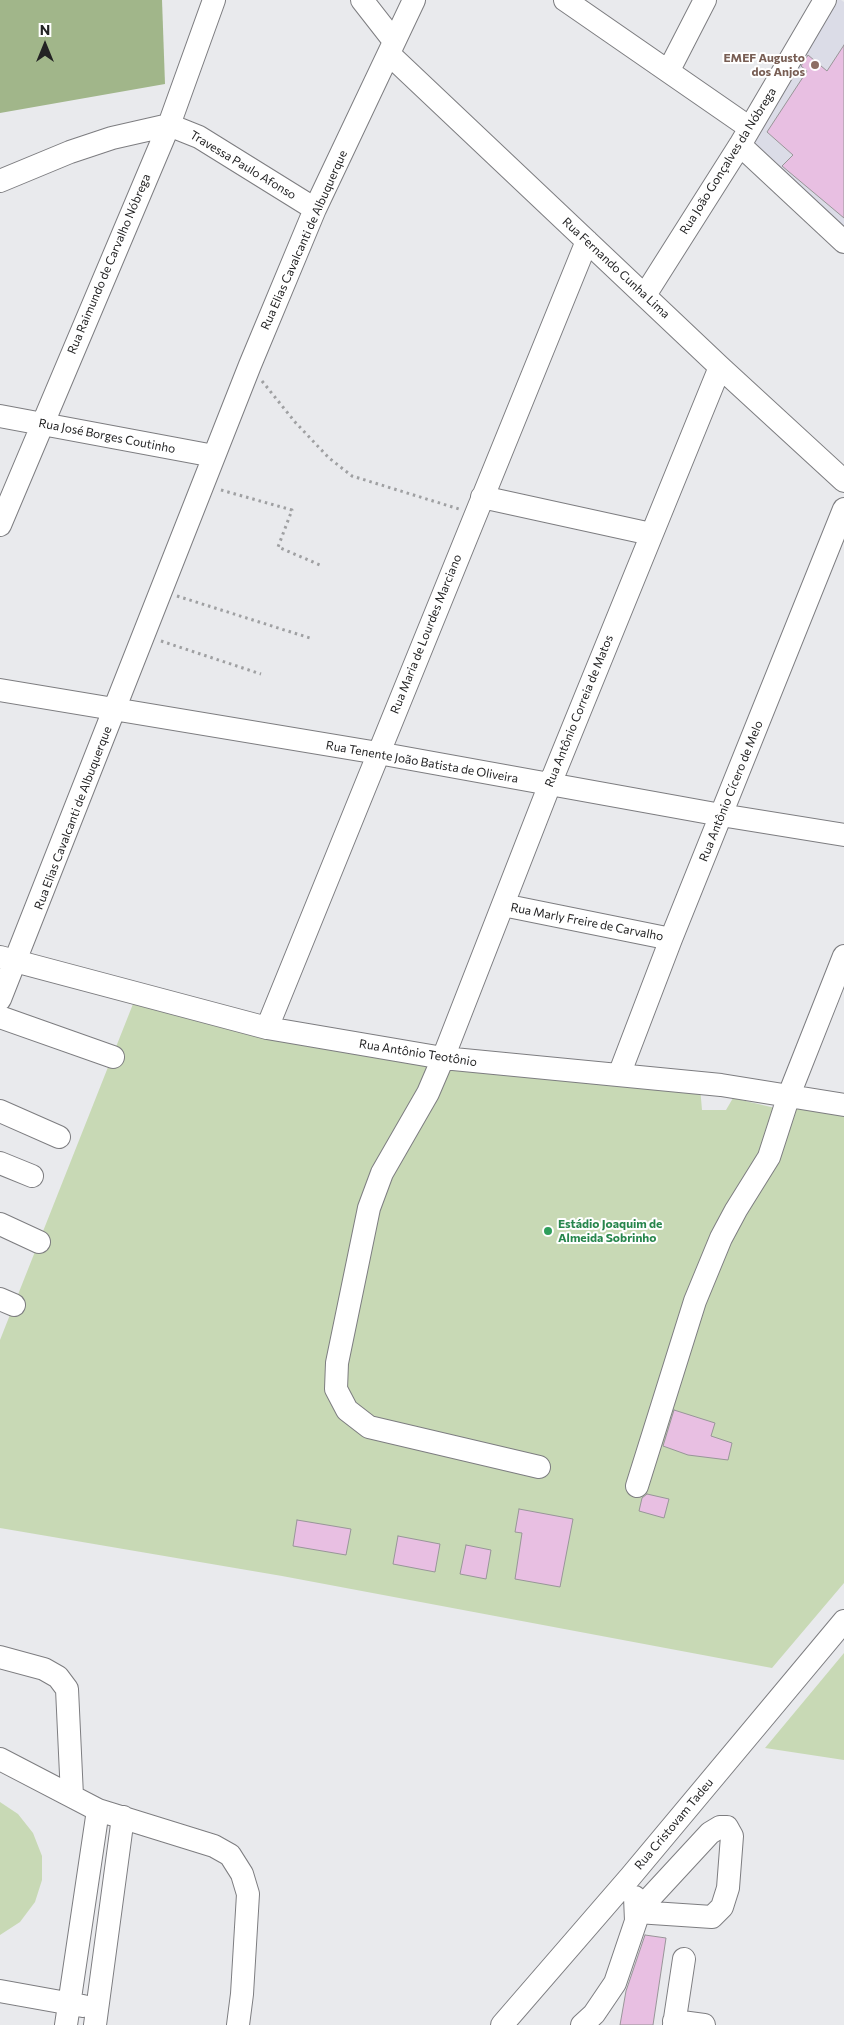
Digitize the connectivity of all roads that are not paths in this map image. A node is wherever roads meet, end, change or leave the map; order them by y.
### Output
1 (214, 0) edge
2 (362, 0) edge
3 (414, 0) edge
4 (565, 0) edge
5 (705, 0) edge
6 (825, 0) edge
7 (391, 48) junction
8 (669, 70) junction
9 (169, 125) junction
10 (745, 137) junction
11 (0, 181) edge
12 (316, 210) junction
13 (587, 241) junction
14 (844, 242) edge
15 (645, 295) junction
16 (720, 366) junction
17 (0, 416) edge
18 (41, 424) junction
19 (214, 456) junction
20 (844, 481) edge
21 (479, 506) junction
22 (844, 509) edge
23 (0, 526) edge
24 (651, 534) junction
25 (0, 690) edge
26 (114, 710) junction
27 (378, 753) junction
28 (550, 784) junction
29 (721, 815) junction
30 (844, 835) edge
31 (503, 905) junction
32 (671, 939) junction
33 (844, 956) edge
34 (9, 959) edge
35 (0, 999) edge
36 (0, 1017) edge
37 (267, 1028) junction
38 (113, 1057) dead end
39 (443, 1058) junction
40 (619, 1075) junction
41 (790, 1095) junction
42 (844, 1105) edge
43 (0, 1111) edge
44 (59, 1137) dead end
45 (0, 1163) edge
46 (32, 1176) dead end
47 (0, 1224) edge
48 (39, 1242) dead end
49 (539, 1467) dead end
50 (637, 1486) dead end
51 (844, 1621) edge
52 (0, 1657) edge
53 (0, 1759) edge
54 (72, 1796) junction
55 (98, 1810) junction
56 (123, 1817) junction
57 (631, 1876) junction
58 (637, 1912) junction
59 (684, 1959) dead end
60 (0, 1991) edge
61 (69, 2003) junction
62 (96, 2017) edge
63 (674, 2023) edge
64 (66, 2025) edge
65 (238, 2025) edge
66 (502, 2025) edge
67 (582, 2025) edge
68 (704, 2025) edge

1 - 9 street, Rua Raimundo de Carvalho Nóbrega
2 - 7 street, Rua Fernando Cunha Lima
3 - 7 street, Rua Elias Cavalcanti de Albuquerque
4 - 8 street
5 - 8 street
6 - 10 street, Rua João Gonçalves da Nóbrega
7 - 12 street, Rua Elias Cavalcanti de Albuquerque
7 - 13 street, Rua Fernando Cunha Lima
8 - 10 street
9 - 11 street
9 - 12 street, Travessa Paulo Afonso
9 - 18 street, Rua Raimundo de Carvalho Nóbrega
10 - 14 street
10 - 15 street, Rua João Gonçalves da Nóbrega
12 - 19 street, Rua Elias Cavalcanti de Albuquerque
13 - 15 street, Rua Fernando Cunha Lima
13 - 21 street, Rua Maria de Lourdes Marciano
15 - 16 street, Rua Fernando Cunha Lima
16 - 20 street, Rua Fernando Cunha Lima
16 - 24 street, Rua Antônio Correia de Matos
17 - 18 street, Rua José Borges Coutinho
18 - 19 street, Rua José Borges Coutinho
18 - 23 street, Rua Raimundo de Carvalho Nóbrega
19 - 26 street, Rua Elias Cavalcanti de Albuquerque
21 - 24 street
21 - 27 street, Rua Maria de Lourdes Marciano
22 - 29 street, Rua Antônio Cícero de Melo
24 - 28 street, Rua Antônio Correia de Matos
25 - 26 street, Rua Tenente João Batista de Oliveira
26 - 27 street, Rua Tenente João Batista de Oliveira
26 - 34 street, Rua Elias Cavalcanti de Albuquerque
27 - 28 street, Rua Tenente João Batista de Oliveira
27 - 37 street, Rua Maria de Lourdes Marciano
28 - 29 street, Rua Tenente João Batista de Oliveira
28 - 31 street, Rua Antônio Correia de Matos
29 - 30 street, Rua Tenente João Batista de Oliveira
29 - 32 street, Rua Antônio Cícero de Melo
31 - 32 street, Rua Marly Freire de Carvalho
31 - 39 street, Rua Antônio Correia de Matos
32 - 40 street, Rua Antônio Cícero de Melo
33 - 41 street
34 - 35 street, Rua Elias Cavalcanti de Albuquerque
34 - 37 street, Rua Antônio Teotônio
36 - 38 street
37 - 39 street, Rua Antônio Teotônio
39 - 40 street, Rua Antônio Teotônio
39 - 49 street, Rua Antônio Correia de Matos
40 - 41 street, Rua Antônio Teotônio
41 - 42 street, Rua Antônio Teotônio
41 - 50 street
43 - 44 street
45 - 46 street
47 - 48 street
51 - 57 street, Rua Cristovam Tadeu
52 - 54 street
53 - 54 street
54 - 55 street
55 - 56 street
55 - 61 street
56 - 62 street
56 - 65 street
57 - 58 street
57 - 66 street, Rua Cristovam Tadeu
58 - 58 street
58 - 67 street
59 - 63 street
60 - 61 street
61 - 62 street
61 - 64 street
63 - 68 street

